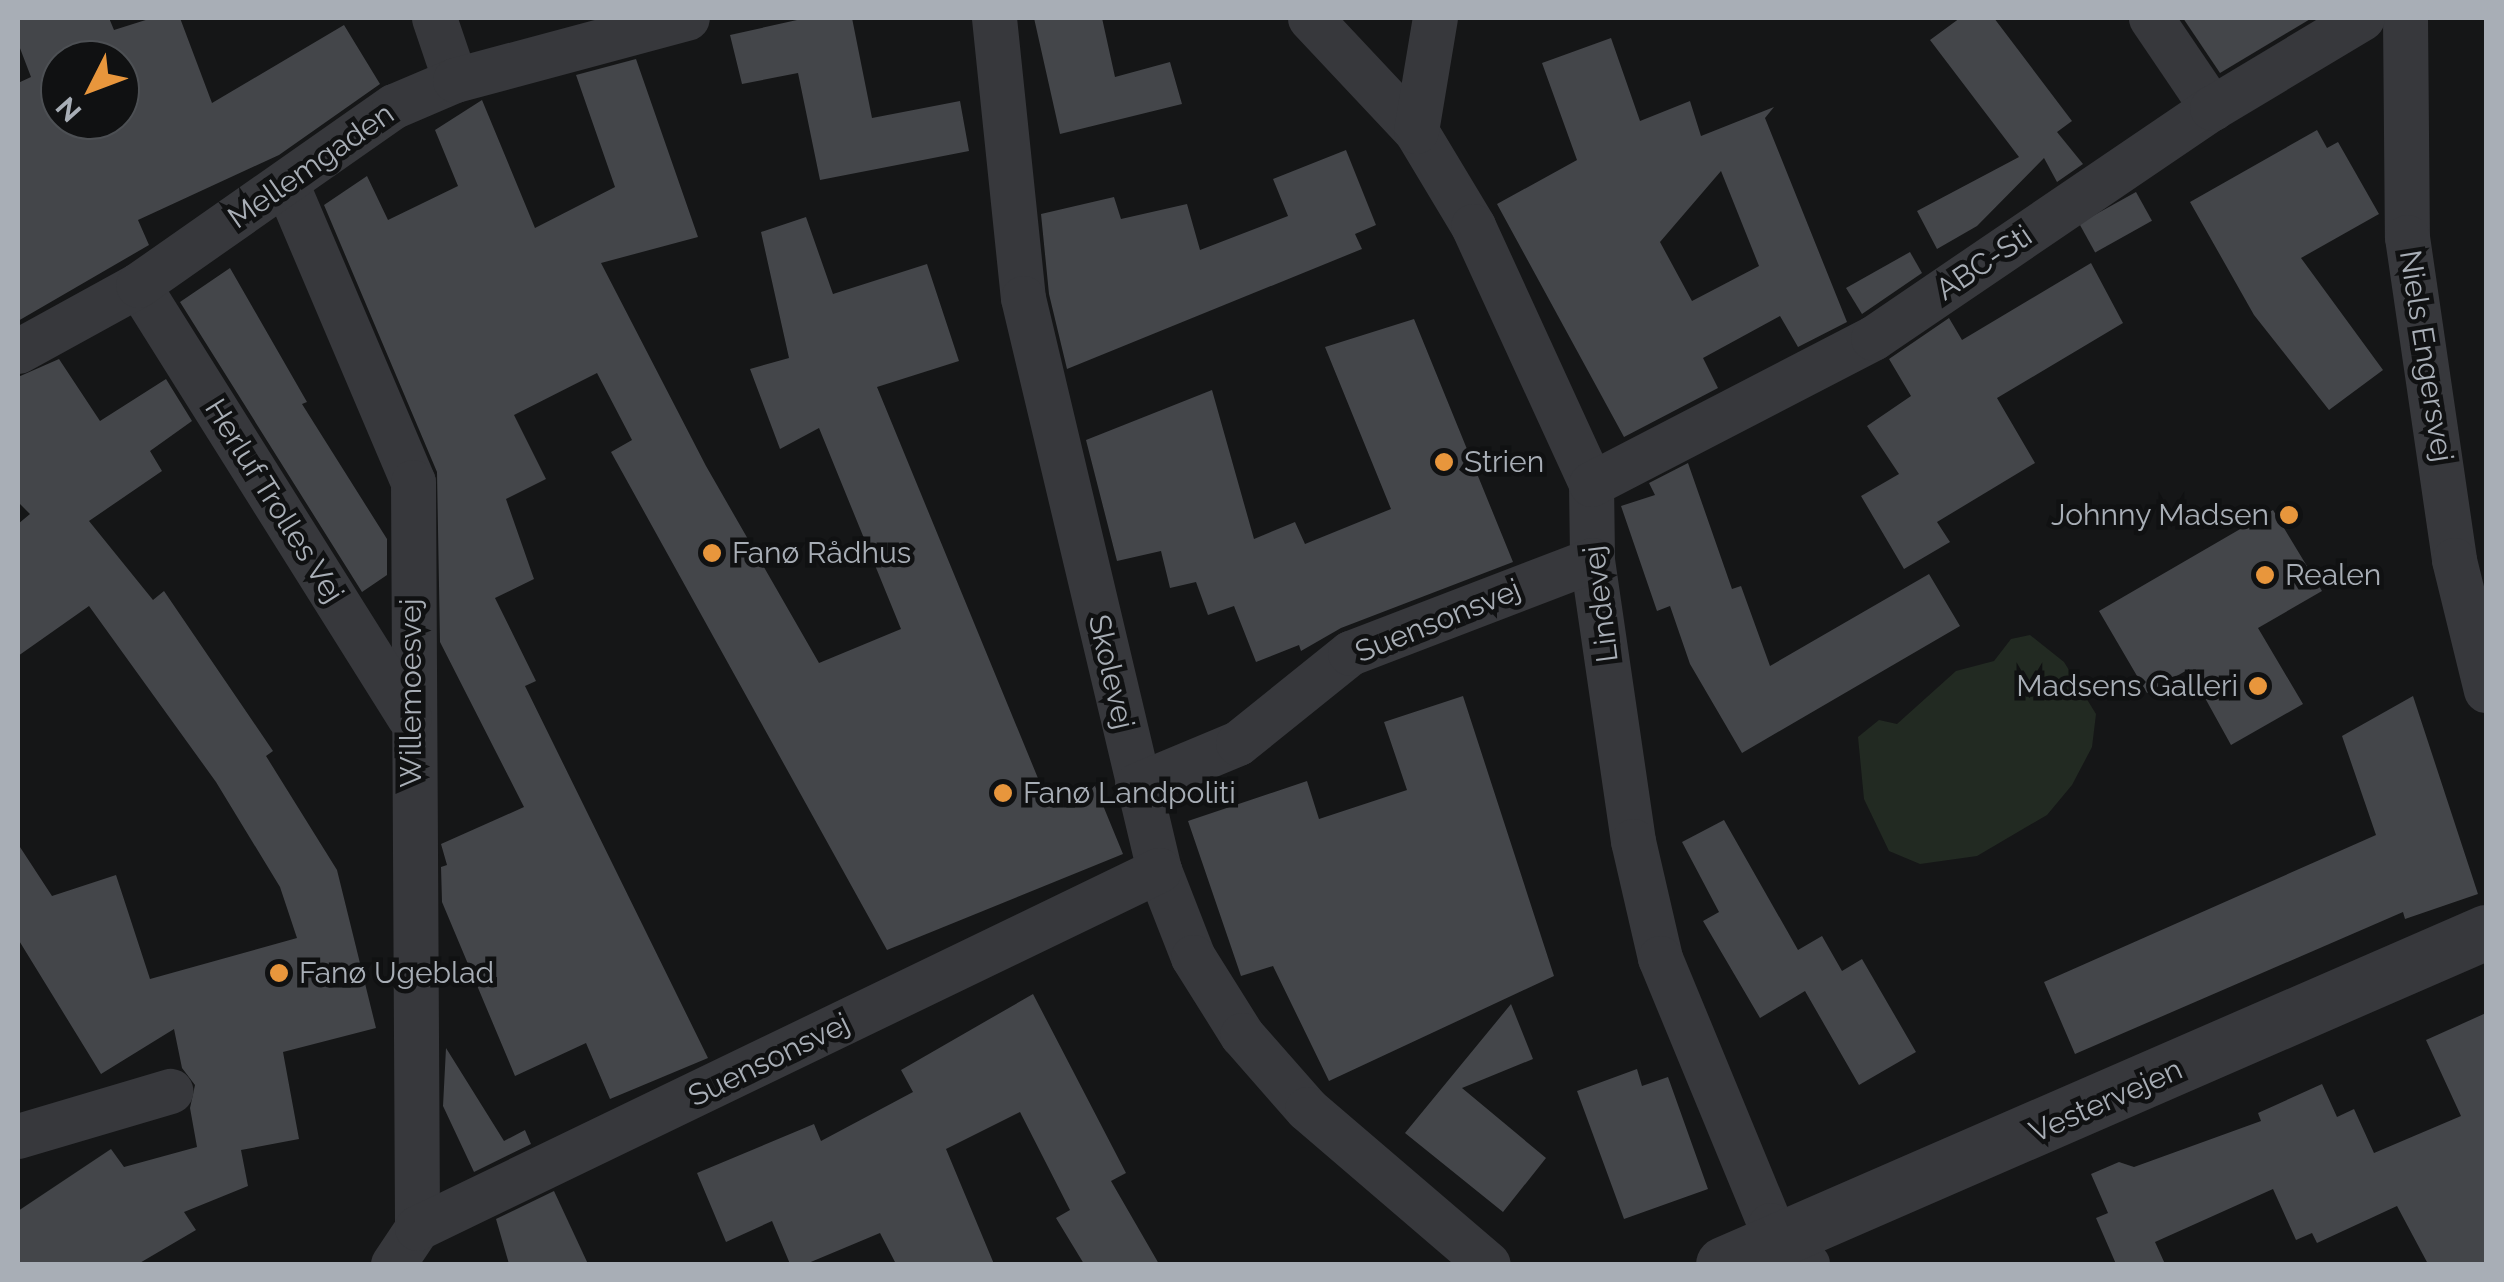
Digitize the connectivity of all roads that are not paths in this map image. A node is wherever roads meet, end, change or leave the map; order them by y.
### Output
1 (434, 18) edge
2 (687, 18) edge
3 (994, 18) edge
4 (1310, 18) edge
5 (1435, 18) edge
6 (2151, 18) edge
7 (2362, 18) edge
8 (2405, 18) edge
9 (455, 80) junction
10 (2212, 108) junction
11 (1416, 131) junction
12 (286, 182) junction
13 (138, 286) junction
14 (18, 351) edge
15 (1591, 484) junction
16 (1592, 560) junction
17 (2486, 690) edge
18 (409, 717) junction
19 (1137, 785) junction
20 (1158, 870) junction
21 (2486, 932) edge
22 (170, 1091) dead end
23 (18, 1136) edge
24 (405, 1246) edge
25 (1796, 1253) edge
26 (1488, 1264) edge
27 (1723, 1264) edge

1 - 9 street
2 - 9 street, Mellemgaden
3 - 19 street, Skolevej
4 - 11 street, Lindevej
5 - 11 street
6 - 10 street
7 - 10 street, ABC-Sti
8 - 17 street, Niels Engersvej
9 - 12 street, Mellemgaden
10 - 15 street, ABC-Sti
11 - 15 street, Lindevej
12 - 13 street, Mellemgaden
12 - 18 street, Willemoesvej
13 - 14 street, Mellemgaden
13 - 18 street, Herluf Trolles Vej
15 - 16 street, Lindevej
16 - 19 street, Suensonsvej
16 - 25 street, Lindevej
18 - 24 street, Willemoesvej
19 - 20 street, Skolevej
20 - 24 street, Suensonsvej
20 - 26 street, Skolevej
21 - 25 street, Vestervejen
22 - 23 street
25 - 27 street, Vestervejen

